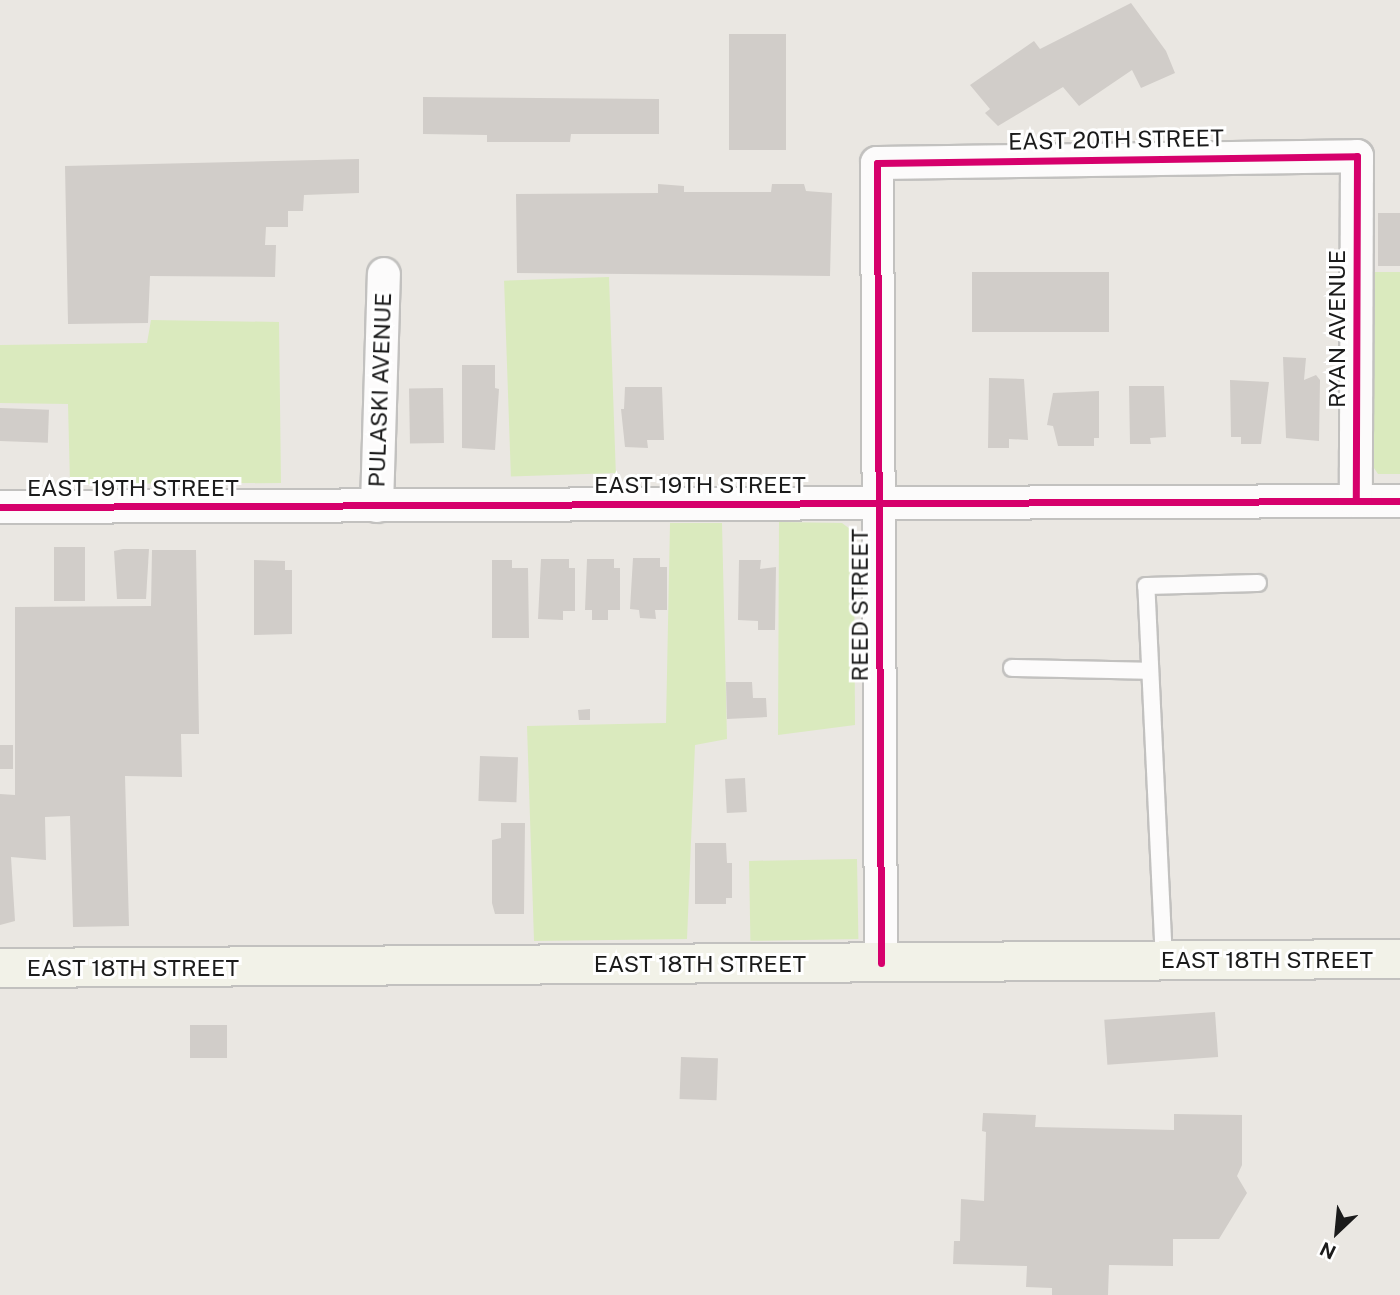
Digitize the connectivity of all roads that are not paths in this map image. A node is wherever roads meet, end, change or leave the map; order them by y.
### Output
1 (1357, 156) joint
2 (877, 163) joint
3 (384, 274) dead end
4 (1356, 501) junction
5 (1400, 501) edge
6 (878, 504) junction
7 (377, 506) junction
8 (0, 507) edge
9 (1258, 583) dead end
10 (1012, 668) dead end
11 (1150, 671) junction
12 (1400, 959) edge
13 (1164, 961) junction
14 (881, 963) junction
15 (0, 968) edge

1 - 2 street, EAST 20TH STREET
1 - 4 street, RYAN AVENUE
2 - 6 street, REED STREET
3 - 7 street, PULASKI AVENUE
4 - 5 street, EAST 19TH STREET
4 - 6 street, EAST 19TH STREET
6 - 7 street, EAST 19TH STREET
6 - 14 street, REED STREET
7 - 8 street, EAST 19TH STREET
9 - 11 lane
10 - 11 lane
11 - 13 lane
12 - 13 main road, EAST 18TH STREET
13 - 14 main road, EAST 18TH STREET
14 - 15 main road, EAST 18TH STREET

